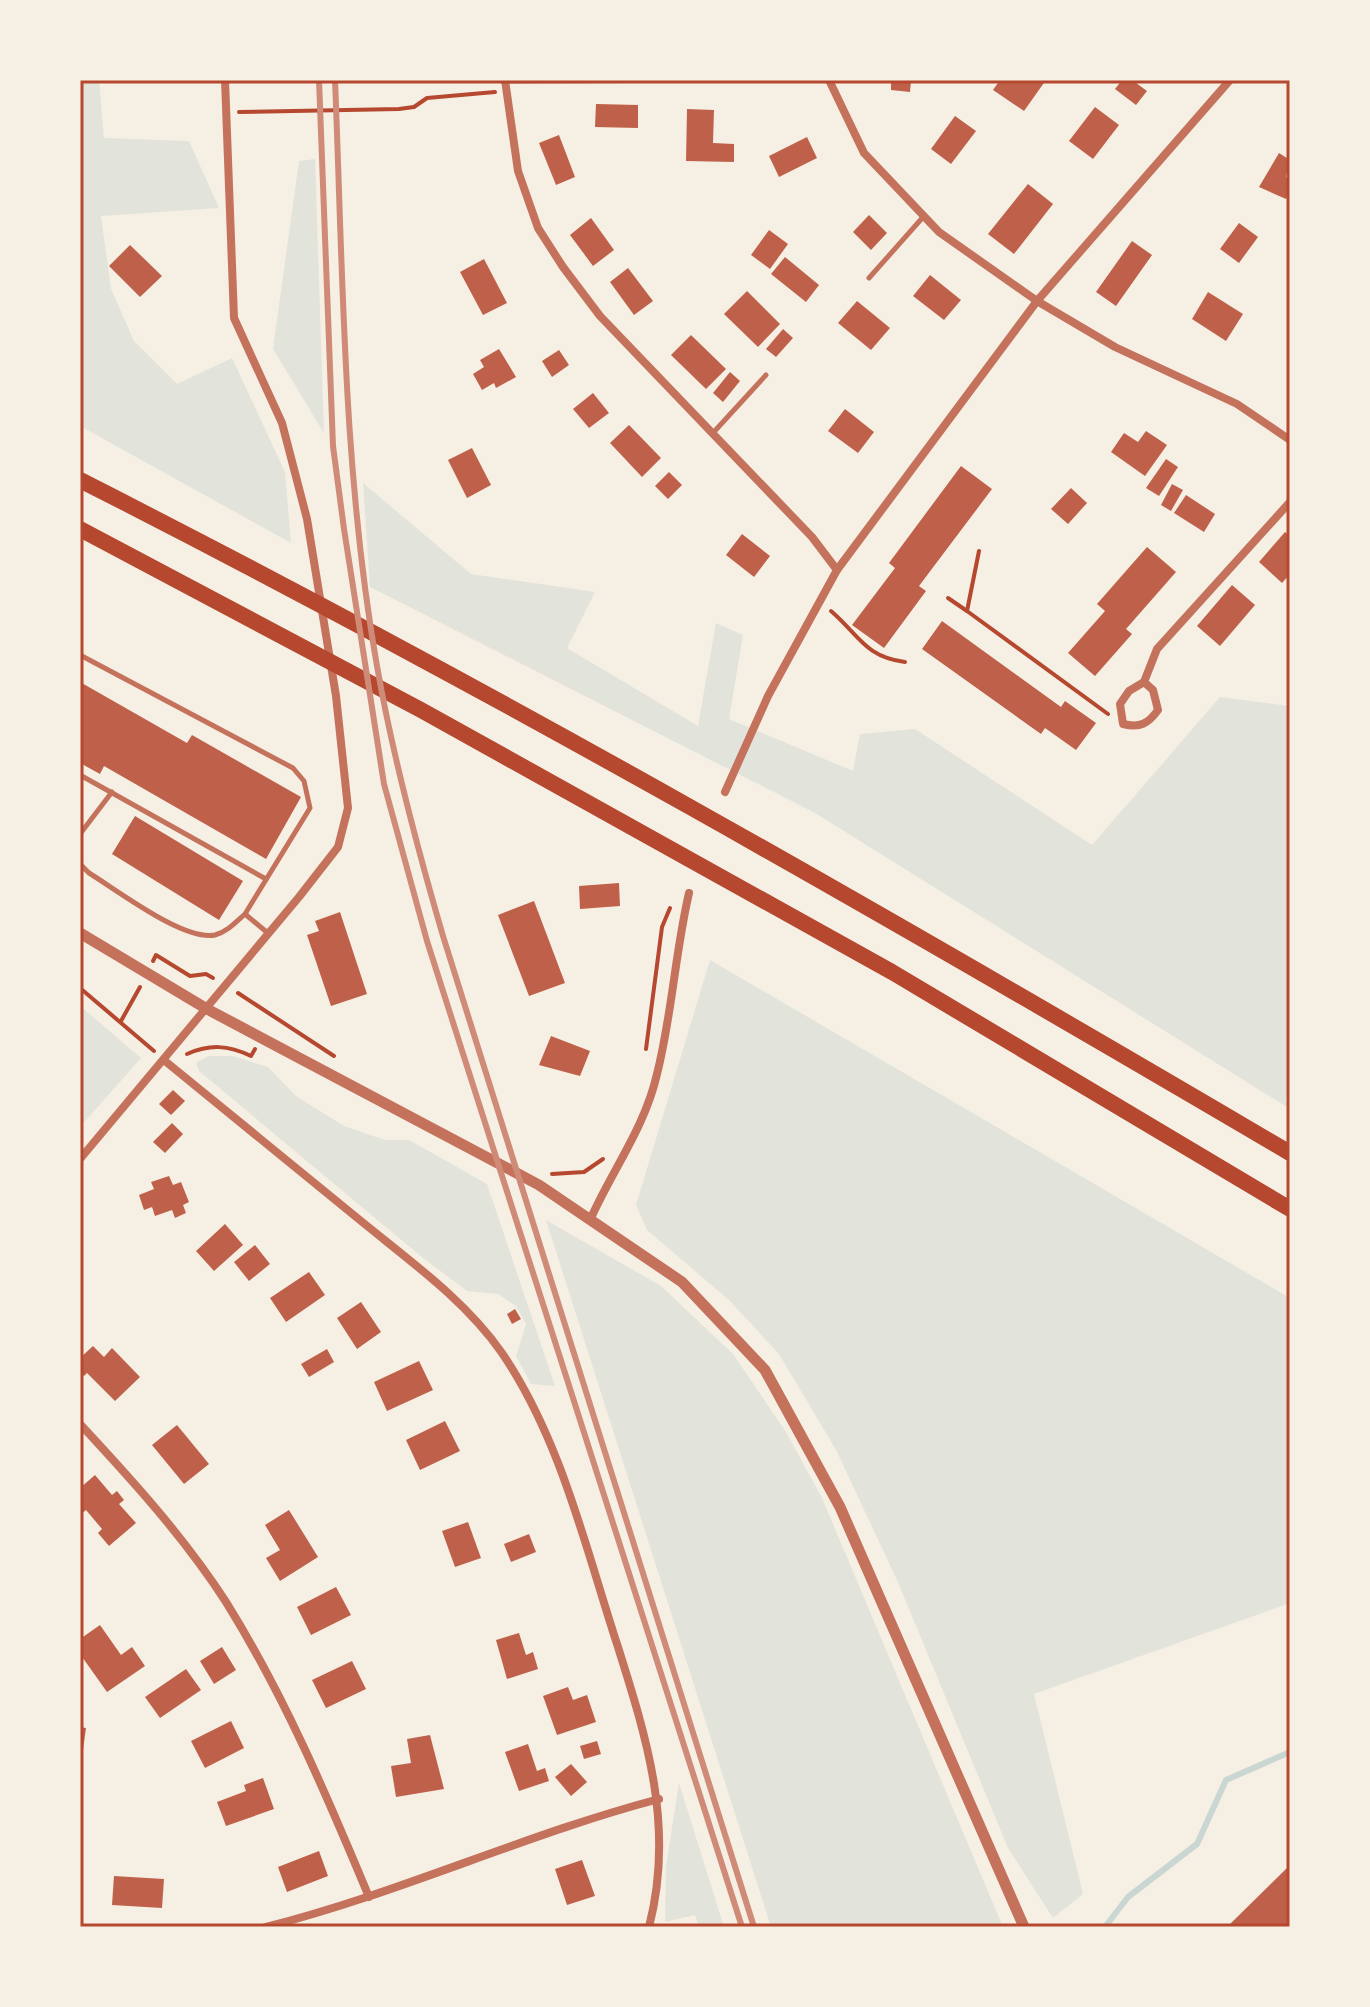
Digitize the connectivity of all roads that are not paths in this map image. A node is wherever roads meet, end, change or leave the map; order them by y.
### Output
1 (225, 80) edge
2 (749, 80) edge
3 (829, 80) edge
4 (1230, 80) edge
5 (505, 81) edge
6 (924, 216) junction
7 (869, 278) dead end
8 (1037, 301) junction
9 (766, 375) dead end
10 (711, 435) junction
11 (1290, 440) edge
12 (80, 480) edge
13 (1290, 502) edge
14 (80, 529) edge
15 (837, 570) junction
16 (80, 655) edge
17 (1144, 682) junction
18 (80, 775) edge
19 (112, 792) junction
20 (725, 792) dead end
21 (80, 834) edge
22 (80, 864) edge
23 (266, 879) junction
24 (689, 893) dead end
25 (245, 914) junction
26 (80, 933) edge
27 (269, 934) junction
28 (207, 1009) junction
29 (165, 1061) junction
30 (1290, 1153) edge
31 (80, 1159) edge
32 (1290, 1209) edge
33 (591, 1218) junction
34 (80, 1424) edge
35 (659, 1799) junction
36 (369, 1897) junction
37 (266, 1927) edge
38 (649, 1927) edge
39 (1024, 1927) edge

1 - 27 street
2 - 5 lane
3 - 6 street
4 - 8 street
5 - 10 street
6 - 7 lane
6 - 8 street
8 - 11 street
8 - 15 street
9 - 10 lane
10 - 15 street
12 - 30 highway
13 - 17 street
14 - 32 highway
15 - 20 street
16 - 23 lane
17 - 17 street
18 - 19 lane
19 - 21 lane
19 - 23 lane
22 - 25 lane
23 - 25 lane
24 - 33 street
25 - 27 lane
26 - 28 street
27 - 28 street
28 - 29 street
28 - 33 street
29 - 31 street
29 - 35 street
33 - 39 street
34 - 36 street
35 - 36 street
35 - 38 street
36 - 37 street

